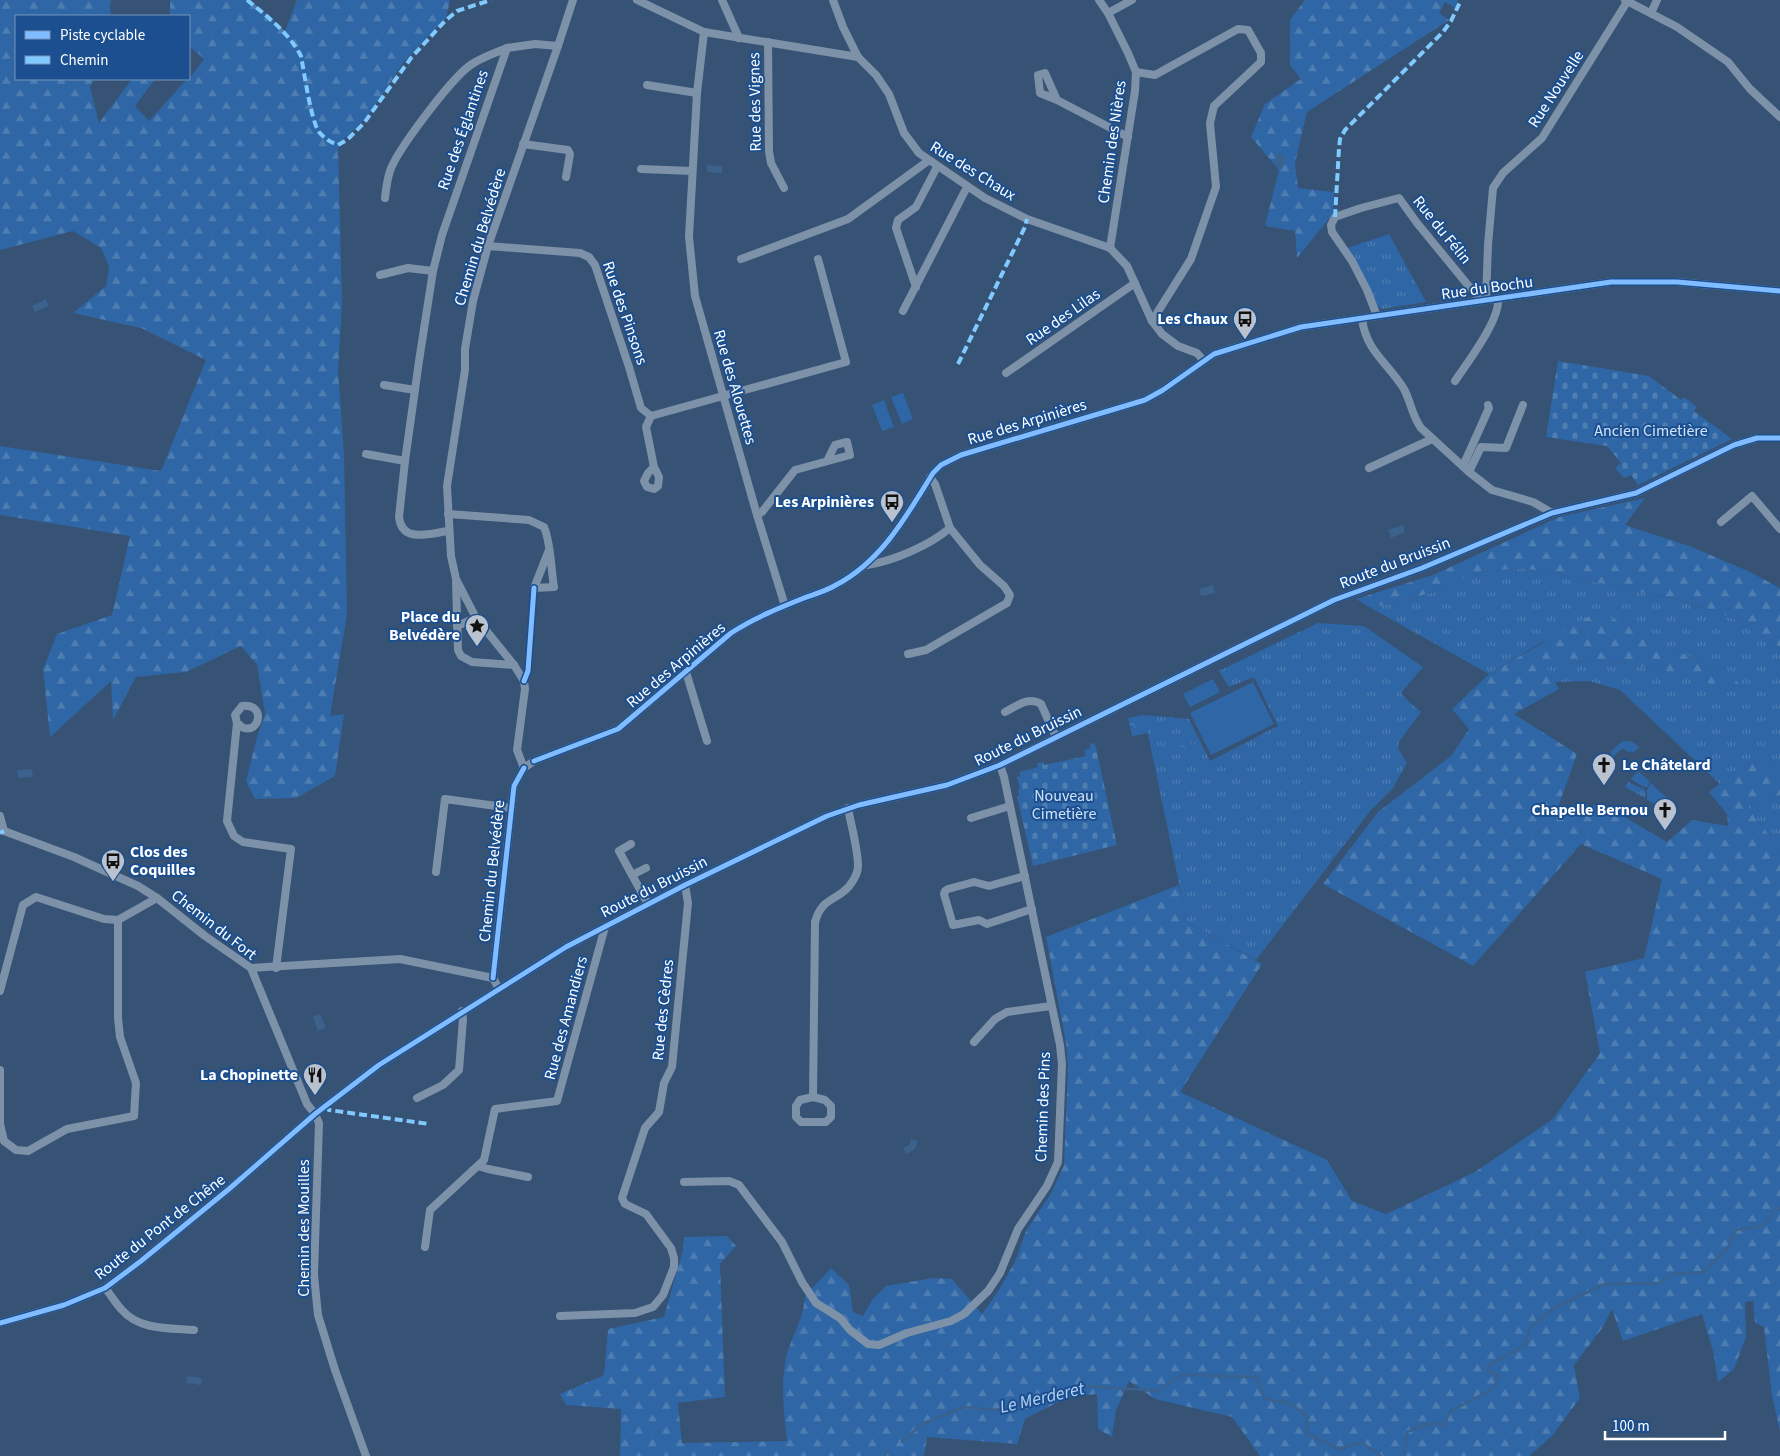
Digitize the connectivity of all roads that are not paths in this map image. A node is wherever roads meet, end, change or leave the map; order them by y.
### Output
1 (573, 0) edge
2 (637, 0) edge
3 (722, 0) edge
4 (833, 0) edge
5 (1099, 0) edge
6 (1132, 0) edge
7 (1657, 0) edge
8 (1626, 1) edge
9 (1108, 13) junction
10 (1651, 13) junction
11 (704, 32) junction
12 (739, 38) junction
13 (768, 42) junction
14 (558, 46) junction
15 (507, 48) junction
16 (858, 57) junction
17 (1136, 72) junction
18 (647, 85) dead end
19 (697, 93) junction
20 (1057, 100) dead end
21 (1780, 117) edge
22 (1128, 136) junction
23 (523, 144) junction
24 (928, 160) junction
25 (937, 166) junction
26 (641, 169) dead end
27 (692, 171) junction
28 (566, 177) dead end
29 (967, 187) junction
30 (784, 188) dead end
31 (385, 198) dead end
32 (488, 246) junction
33 (1110, 248) junction
34 (741, 259) dead end
35 (818, 259) dead end
36 (433, 272) junction
37 (380, 275) dead end
38 (1135, 282) junction
39 (916, 287) junction
40 (1780, 291) edge
41 (1498, 299) junction
42 (1484, 301) junction
43 (903, 311) dead end
44 (1377, 316) junction
45 (1362, 318) junction
46 (1152, 321) junction
47 (1203, 360) junction
48 (1006, 373) dead end
49 (1456, 381) dead end
50 (384, 385) dead end
51 (415, 390) junction
52 (723, 396) junction
53 (1488, 405) dead end
54 (1522, 405) dead end
55 (651, 416) junction
56 (1780, 438) edge
57 (1432, 439) junction
58 (366, 454) dead end
59 (405, 460) junction
60 (827, 461) dead end
61 (654, 466) dead end
62 (1462, 466) junction
63 (1369, 468) dead end
64 (1469, 472) junction
65 (930, 478) junction
66 (1552, 512) junction
67 (448, 514) junction
68 (757, 514) junction
69 (1721, 522) dead end
70 (950, 528) junction
71 (1780, 529) edge
72 (449, 531) junction
73 (549, 550) junction
74 (867, 565) junction
75 (456, 579) junction
76 (785, 606) junction
77 (476, 618) junction
78 (457, 626) junction
79 (908, 654) dead end
80 (514, 665) junction
81 (686, 672) junction
82 (1005, 712) dead end
83 (237, 724) dead end
84 (1056, 737) junction
85 (707, 741) dead end
86 (1000, 765) junction
87 (524, 768) junction
88 (1010, 806) junction
89 (511, 808) junction
90 (848, 808) junction
91 (0, 816) edge
92 (971, 818) dead end
93 (2, 832) edge
94 (631, 844) dead end
95 (646, 868) dead end
96 (436, 872) dead end
97 (632, 875) junction
98 (1025, 876) junction
99 (684, 885) junction
100 (157, 898) junction
101 (648, 904) junction
102 (1032, 909) junction
103 (118, 920) junction
104 (605, 927) junction
105 (251, 968) junction
106 (276, 968) junction
107 (493, 978) junction
108 (499, 989) junction
109 (0, 990) edge
110 (1051, 1006) junction
111 (462, 1011) junction
112 (974, 1042) dead end
113 (0, 1070) edge
114 (813, 1097) junction
115 (417, 1098) dead end
116 (315, 1114) junction
117 (478, 1166) junction
118 (528, 1177) dead end
119 (684, 1182) dead end
120 (425, 1247) dead end
121 (106, 1288) junction
122 (560, 1316) dead end
123 (0, 1323) edge
124 (194, 1330) dead end
125 (366, 1456) edge

1 - 14 street, Chemin du Belvédère
2 - 11 street
3 - 12 street
4 - 16 street, Rue des Chaux
5 - 9 street, Chemin des Nières
6 - 9 street
7 - 10 street
8 - 10 street
8 - 42 street, Rue Nouvelle
9 - 17 street, Chemin des Nières
10 - 21 street
11 - 12 street
11 - 19 street, Rue des Alouettes
12 - 13 street
13 - 16 street
13 - 30 street, Rue des Vignes
14 - 15 street
14 - 23 street, Chemin du Belvédère
15 - 31 street
15 - 36 street, Rue des Églantines
16 - 24 street, Rue des Chaux
17 - 22 street, Chemin des Nières
17 - 46 street
18 - 19 street
19 - 27 street, Rue des Alouettes
20 - 22 street
22 - 33 street, Chemin des Nières
23 - 28 street
23 - 32 street, Chemin du Belvédère
24 - 25 street, Rue des Chaux
24 - 34 street
25 - 29 street, Rue des Chaux
25 - 39 street
26 - 27 street
27 - 52 street, Rue des Alouettes
29 - 33 street, Rue des Chaux
29 - 39 street
32 - 55 street, Rue des Pinsons
32 - 67 street, Chemin du Belvédère
33 - 38 street, Rue des Chaux
35 - 52 street
36 - 37 street
36 - 51 street, Rue des Églantines
38 - 46 street, Rue des Chaux
38 - 48 street, Rue des Lilas
39 - 43 street
40 - 41 street, Rue du Bochu
41 - 42 street, Rue du Bochu
41 - 49 street
42 - 44 street, Rue du Bochu
42 - 44 street, Rue du Félin
44 - 45 street, Rue du Bochu
45 - 47 street, Rue du Bochu
45 - 57 street
46 - 47 street, Rue des Chaux
47 - 65 street, Rue des Arpinières
50 - 51 street
51 - 59 street, Rue des Églantines
52 - 55 street
52 - 68 street, Rue des Alouettes
53 - 62 street
54 - 64 street
55 - 61 street
56 - 66 street, Route du Bruissin
57 - 62 street
57 - 63 street
58 - 59 street
59 - 72 street, Rue des Églantines
60 - 68 street
62 - 64 street
64 - 66 street
65 - 70 street
65 - 74 street, Rue des Arpinières
66 - 84 street, Route du Bruissin
67 - 72 street, Chemin du Belvédère
67 - 73 street
68 - 76 street, Rue des Alouettes
69 - 71 street
70 - 74 street, Rue des Arpinières
70 - 79 street
72 - 75 street, Chemin du Belvédère
73 - 73 street
74 - 76 street, Rue des Arpinières
75 - 77 street, Chemin du Belvédère
75 - 78 street, Chemin du Belvédère
76 - 81 street, Rue des Arpinières
77 - 78 street
77 - 80 street, Chemin du Belvédère
78 - 80 street, Chemin du Belvédère
80 - 87 street, Chemin du Belvédère
81 - 85 street
81 - 87 street, Rue des Arpinières
82 - 84 street
83 - 106 street
84 - 86 street, Route du Bruissin
86 - 88 street, Chemin des Pins
86 - 90 street, Route du Bruissin
87 - 89 street, Chemin du Belvédère
88 - 92 street
88 - 98 street, Chemin des Pins
89 - 96 street
89 - 107 street, Chemin du Belvédère
90 - 99 street, Route du Bruissin
90 - 114 street
91 - 93 street, Chemin du Fort
93 - 100 street, Chemin du Fort
94 - 97 street
95 - 97 street
97 - 101 street
98 - 102 street, Chemin des Pins
98 - 102 street
99 - 101 street, Route du Bruissin
99 - 122 street, Rue des Cèdres
100 - 103 street
100 - 105 street, Chemin du Fort
101 - 104 street, Route du Bruissin
102 - 110 street, Chemin des Pins
103 - 109 street
103 - 113 street
104 - 108 street, Route du Bruissin
104 - 117 street, Rue des Amandiers
105 - 106 street
105 - 116 street, Chemin du Fort
106 - 107 street
107 - 108 street
108 - 111 street, Route du Bruissin
110 - 112 street
110 - 119 street, Chemin des Pins
111 - 115 street
111 - 116 street, Route du Bruissin
114 - 114 street
116 - 121 street, Route du Pont de Chêne
116 - 125 street, Chemin des Mouilles
117 - 118 street
117 - 120 street, Rue des Amandiers
121 - 123 street, Route du Pont de Chêne
121 - 124 street

